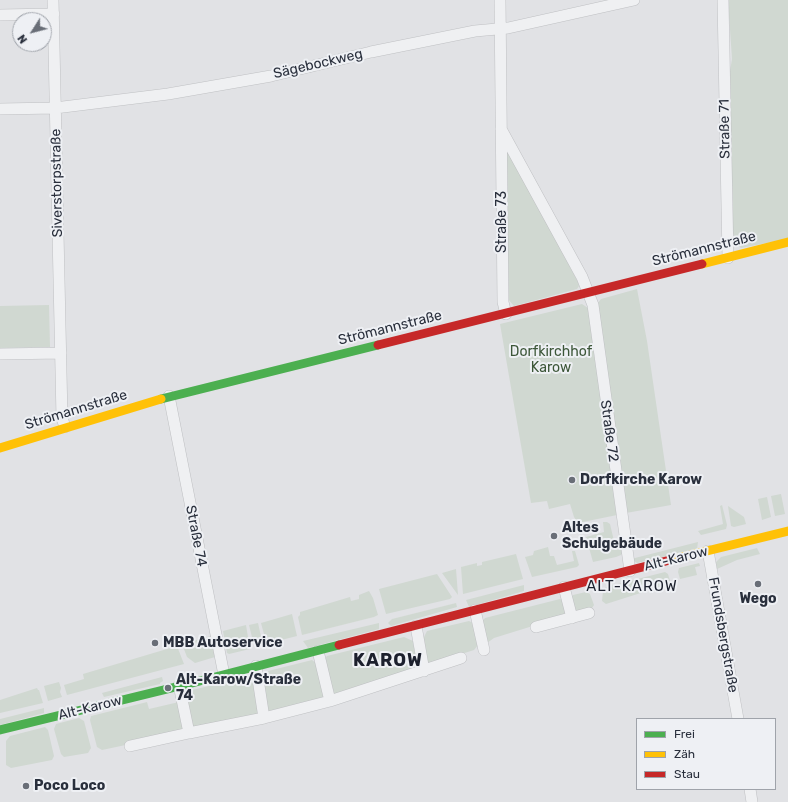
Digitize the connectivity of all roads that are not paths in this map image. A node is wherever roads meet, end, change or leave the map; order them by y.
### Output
1 (54, 0) edge
2 (500, 0) edge
3 (634, 0) edge
4 (723, 0) edge
5 (54, 14) junction
6 (0, 15) edge
7 (500, 28) junction
8 (55, 108) junction
9 (0, 109) edge
10 (502, 129) junction
11 (788, 242) edge
12 (728, 258) junction
13 (588, 292) junction
14 (506, 314) junction
15 (61, 353) junction
16 (0, 354) edge
17 (170, 396) junction
18 (65, 427) junction
19 (0, 448) edge
20 (788, 531) edge
21 (708, 551) junction
22 (630, 571) junction
23 (564, 587) junction
24 (475, 610) junction
25 (589, 613) dead end
26 (572, 618) junction
27 (416, 626) junction
28 (536, 627) dead end
29 (484, 650) dead end
30 (318, 651) junction
31 (461, 658) dead end
32 (256, 666) junction
33 (424, 671) junction
34 (224, 675) junction
35 (179, 686) junction
36 (330, 701) junction
37 (264, 718) junction
38 (738, 718) edge
39 (0, 730) edge
40 (189, 733) junction
41 (130, 746) dead end
42 (750, 790) edge
43 (752, 802) edge

1 - 5 street, Siverstorpstraße
2 - 7 street, Straße 73
3 - 7 street, Sägebockweg
4 - 12 street, Straße 71
5 - 6 street
5 - 8 street, Siverstorpstraße
7 - 8 street, Sägebockweg
7 - 10 street, Straße 73
8 - 9 street, Sägebockweg
8 - 15 street, Siverstorpstraße
10 - 13 street, Straße 73
10 - 14 street, Straße 73
11 - 12 main road, Strömannstraße
12 - 13 main road, Strömannstraße
13 - 14 main road, Strömannstraße
13 - 22 street, Straße 72
14 - 17 main road, Strömannstraße
15 - 16 street
15 - 18 street, Siverstorpstraße
17 - 18 main road, Strömannstraße
17 - 34 street, Straße 74
18 - 19 main road, Strömannstraße
20 - 21 main road, Alt-Karow
21 - 22 main road, Alt-Karow
21 - 38 street, Frundsbergstraße
22 - 23 main road, Alt-Karow
23 - 24 main road, Alt-Karow
23 - 26 street
24 - 27 main road, Alt-Karow
24 - 29 street
25 - 26 street
26 - 28 street
27 - 30 main road, Alt-Karow
27 - 33 street
30 - 32 main road, Alt-Karow
30 - 36 street
31 - 33 street
32 - 34 main road, Alt-Karow
32 - 37 street
33 - 36 street
34 - 35 main road, Alt-Karow
35 - 39 main road, Alt-Karow
35 - 40 street
36 - 37 street
37 - 40 street
40 - 41 street
42 - 43 street

